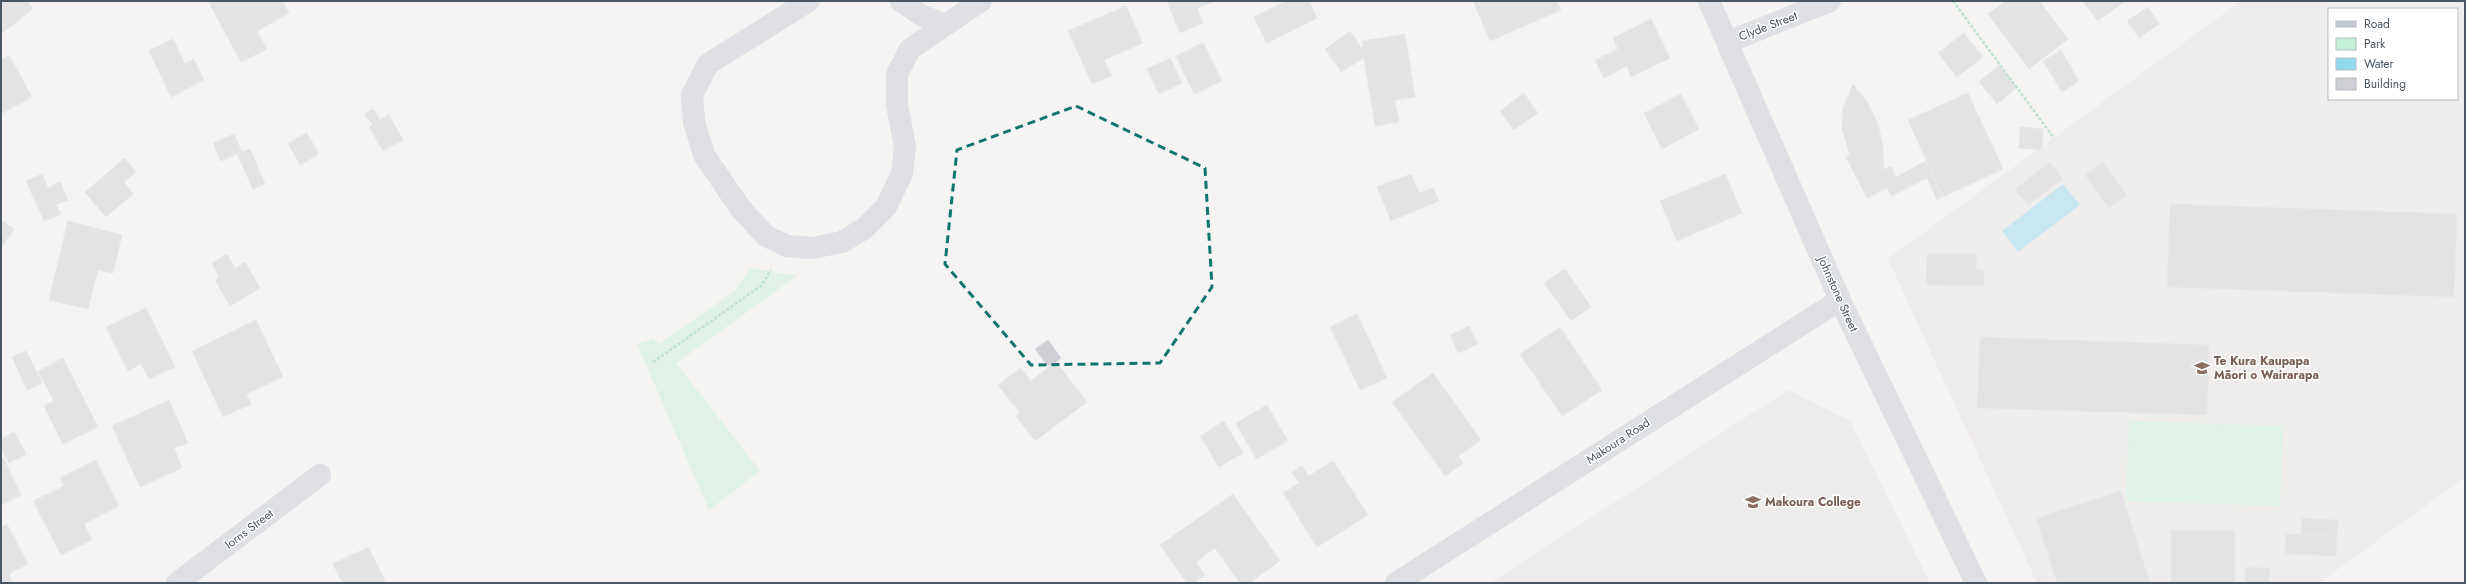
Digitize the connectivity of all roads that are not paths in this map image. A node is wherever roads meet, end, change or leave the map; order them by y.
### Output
1 (809, 1) edge
2 (901, 1) edge
3 (981, 1) edge
4 (1709, 1) edge
5 (1830, 1) edge
6 (945, 25) junction
7 (1728, 42) junction
8 (1840, 300) junction
9 (320, 475) dead end
10 (177, 583) edge
11 (1396, 583) edge
12 (1976, 583) edge

1 - 6 street
2 - 6 street
3 - 6 street
4 - 7 street, Johnstone Street
5 - 7 street, Clyde Street
7 - 8 street, Johnstone Street
8 - 11 street, Makoura Road
8 - 12 street, Johnstone Street
9 - 10 street, Iorns Street

